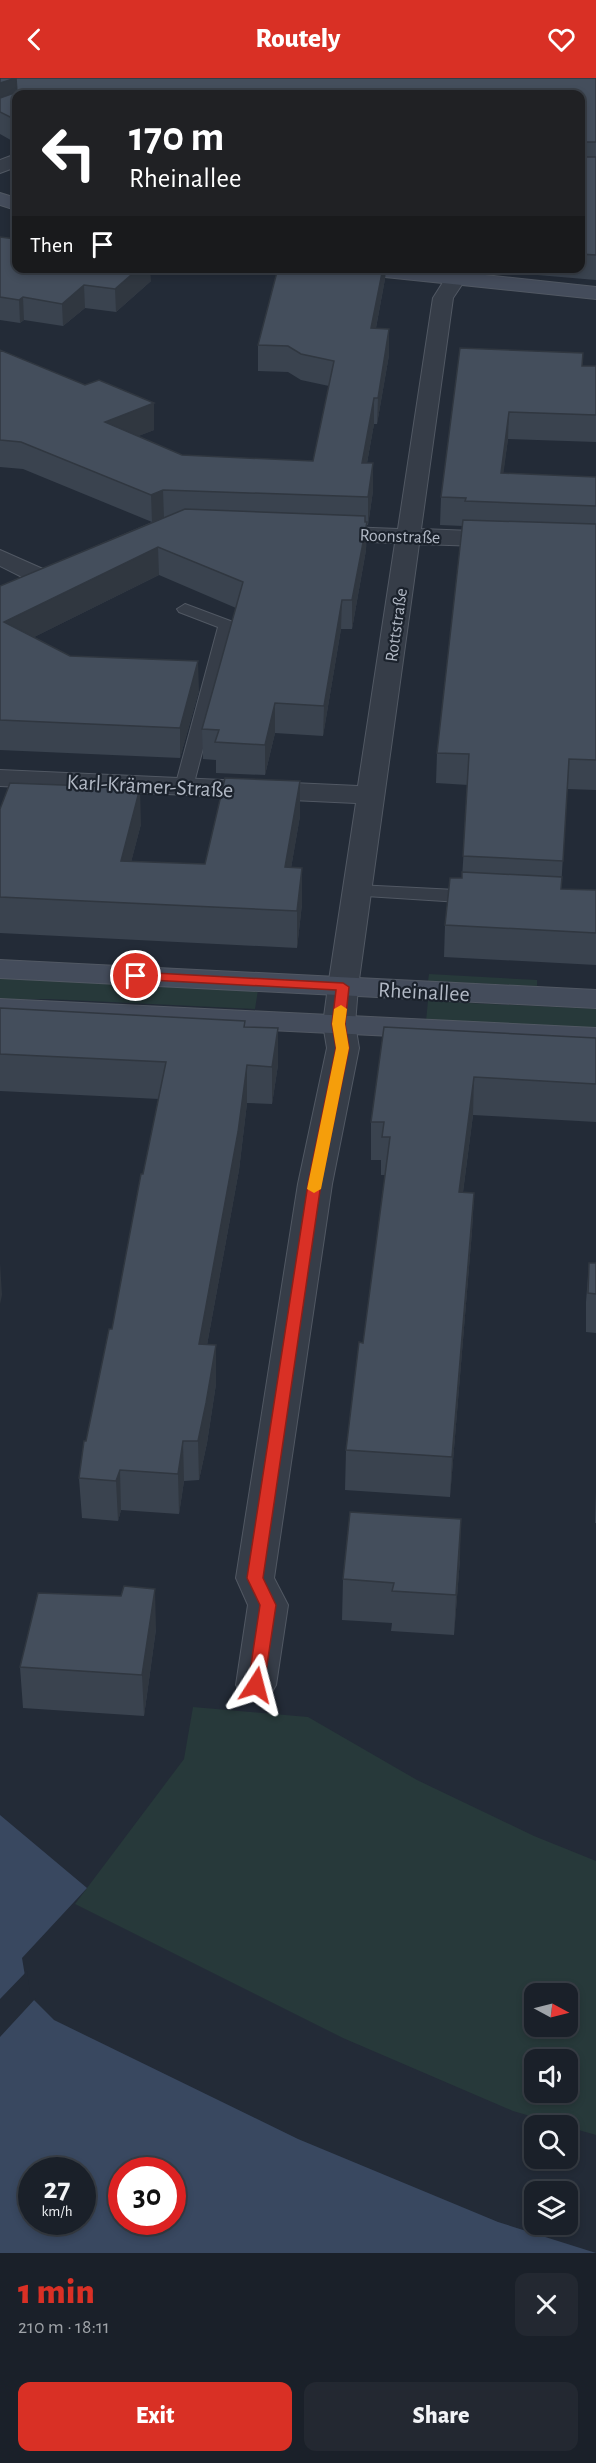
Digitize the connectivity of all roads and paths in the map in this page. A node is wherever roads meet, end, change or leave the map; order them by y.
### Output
1 (443, 273) edge
2 (460, 274) edge
3 (596, 293) edge
4 (304, 532) edge
5 (409, 536) junction
6 (596, 543) edge
7 (0, 557) edge
8 (11, 592) edge
9 (185, 609) dead end
10 (0, 778) edge
11 (184, 787) junction
12 (371, 795) junction
13 (357, 891) junction
14 (489, 897) edge
15 (0, 969) edge
16 (343, 987) junction
17 (596, 999) edge
18 (0, 1008) edge
19 (339, 1024) junction
20 (596, 1037) edge
21 (256, 1685) dead end

1 - 2 street
2 - 3 street
2 - 5 street, Rottstraße
4 - 5 street, Roonstraße
5 - 6 street, Roonstraße
5 - 12 street, Rottstraße
7 - 8 street
9 - 11 lane
10 - 11 street, Karl-Krämer-Straße
11 - 12 street, Karl-Krämer-Straße
12 - 13 street, Rottstraße
13 - 14 lane
13 - 16 street, Rottstraße
15 - 16 street, Rheinallee
16 - 17 street, Rheinallee
16 - 19 street, Rottstraße
18 - 19 street, Rheinallee
19 - 20 street, Rheinallee
19 - 21 street, Rottstraße

